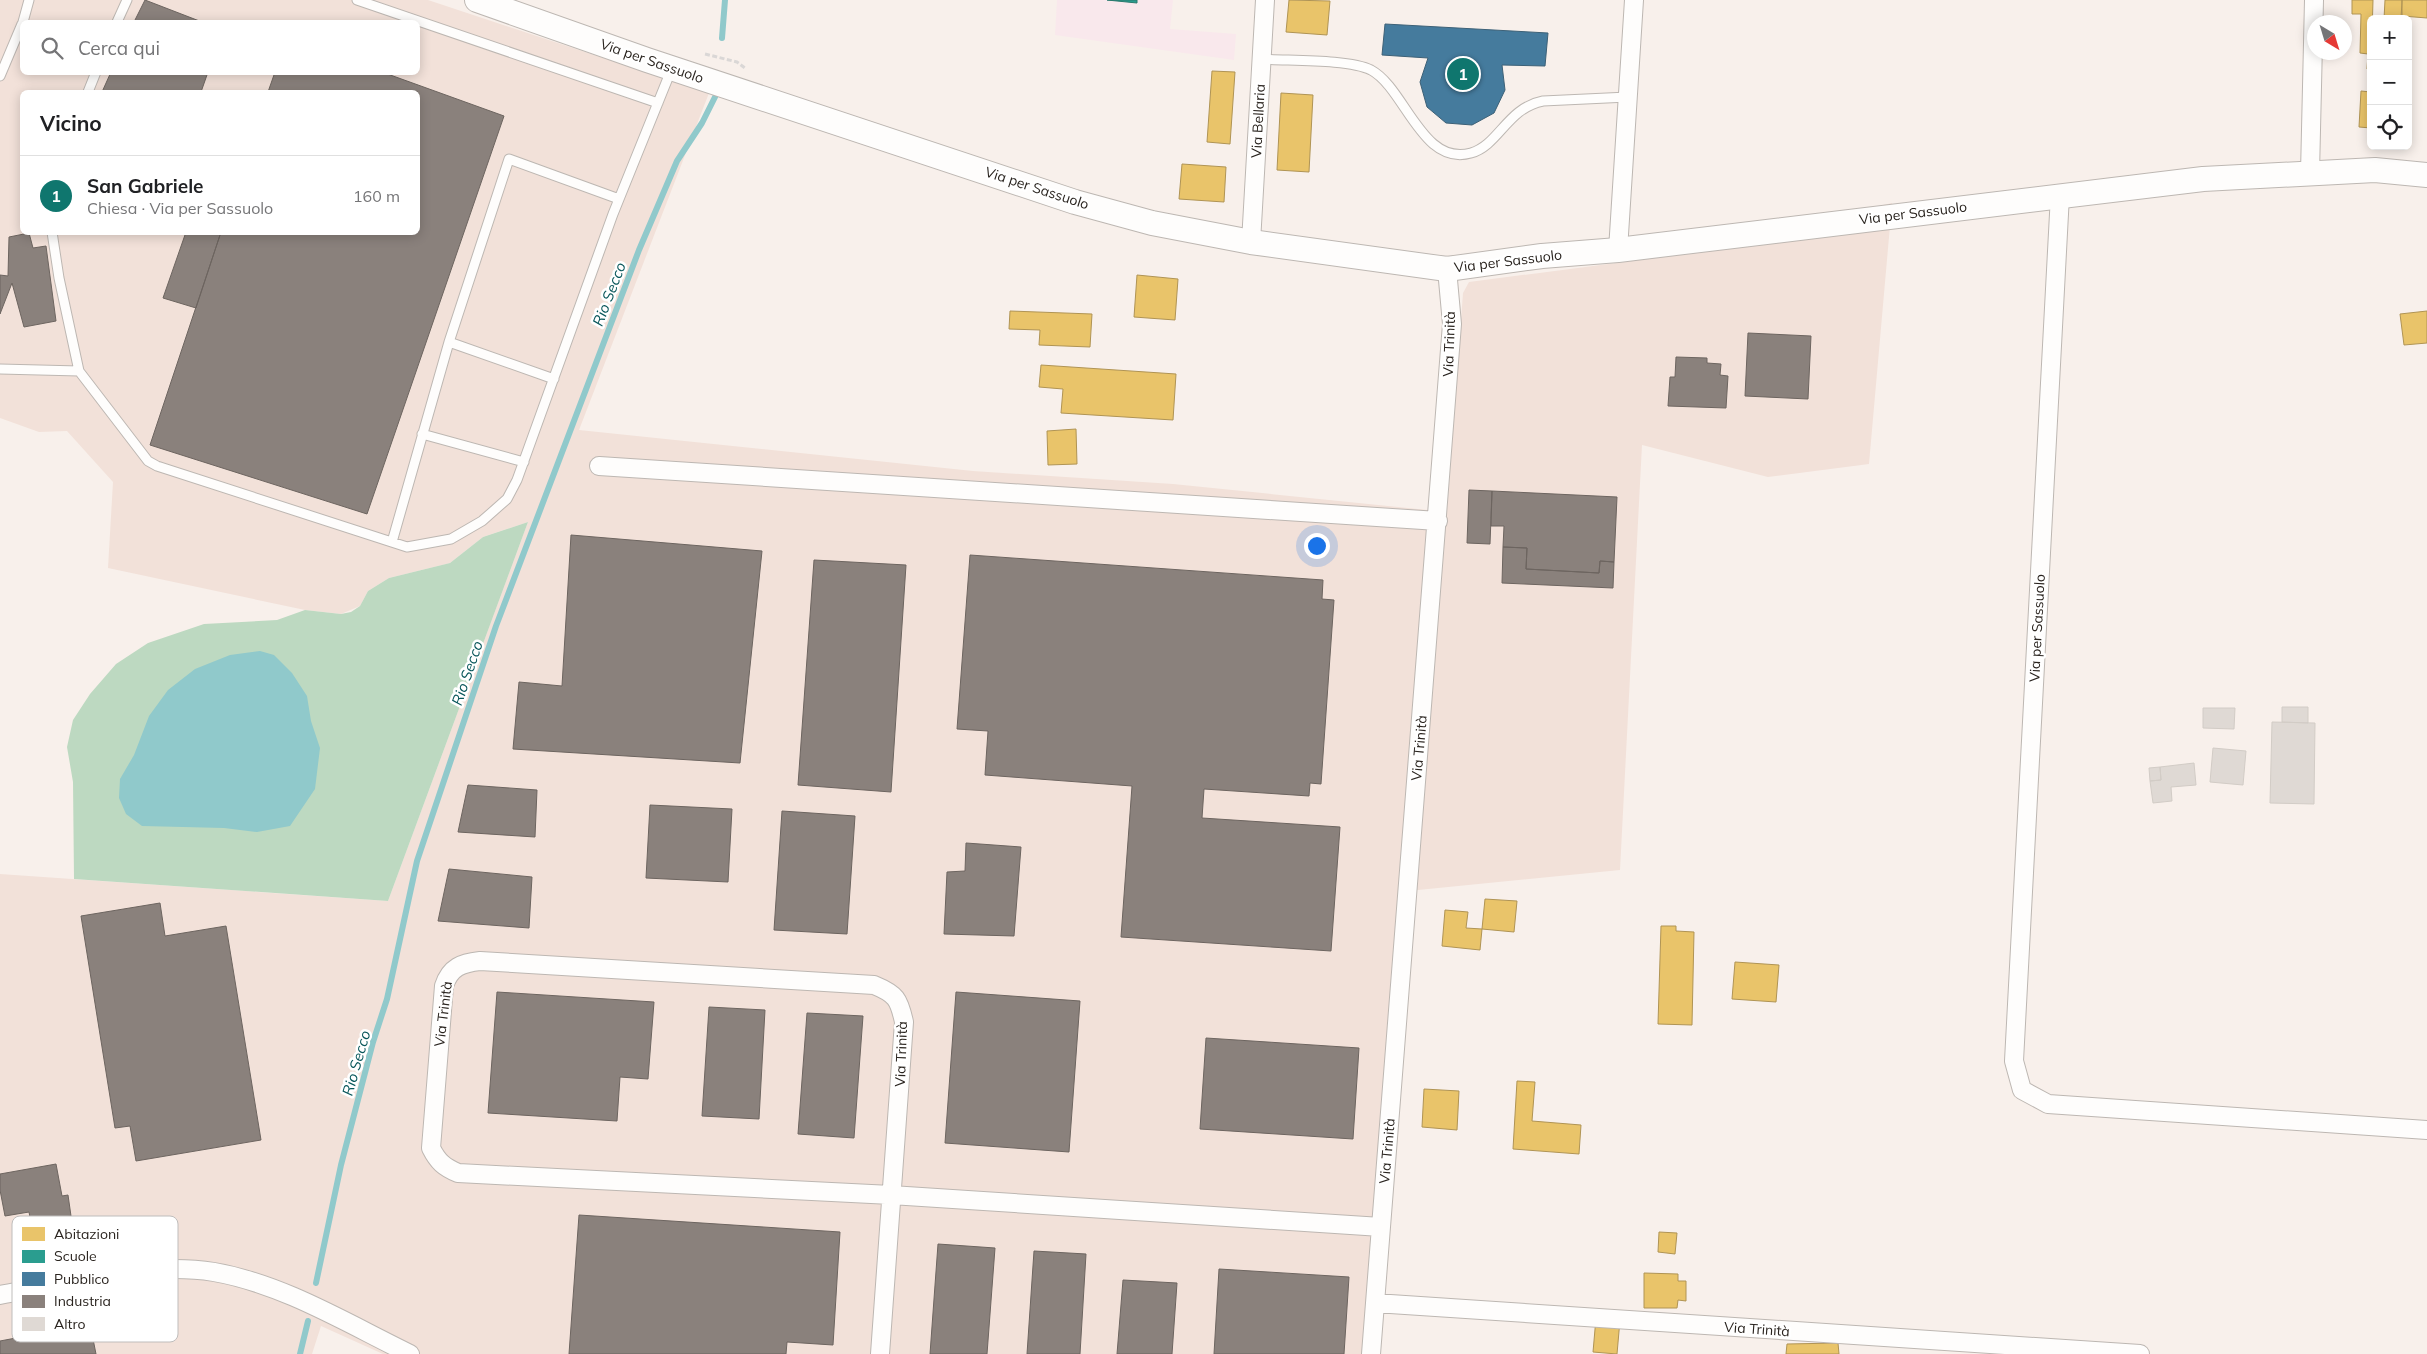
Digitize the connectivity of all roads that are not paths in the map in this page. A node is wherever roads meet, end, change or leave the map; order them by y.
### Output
1 (30, 0) edge
2 (127, 0) edge
3 (357, 0) edge
4 (477, 0) edge
5 (1265, 0) edge
6 (1634, 0) edge
7 (2314, 0) edge
8 (24, 20) edge
9 (118, 20) edge
10 (415, 20) edge
11 (420, 22) edge
12 (20, 30) edge
13 (1262, 59) junction
14 (672, 68) junction
15 (95, 75) edge
16 (0, 76) edge
17 (89, 90) edge
18 (1628, 97) junction
19 (658, 103) junction
20 (2310, 174) junction
21 (2427, 175) edge
22 (2060, 195) junction
23 (619, 199) junction
24 (53, 235) edge
25 (1251, 242) junction
26 (1618, 250) junction
27 (1447, 269) junction
28 (449, 342) junction
29 (0, 369) edge
30 (79, 371) junction
31 (554, 379) junction
32 (422, 434) junction
33 (524, 462) junction
34 (599, 466) dead end
35 (1438, 521) junction
36 (392, 542) junction
37 (2427, 1130) edge
38 (892, 1195) junction
39 (1381, 1227) junction
40 (178, 1269) edge
41 (1374, 1303) junction
42 (410, 1354) edge
43 (880, 1354) edge
44 (1371, 1354) edge
45 (2140, 1354) edge

1 - 8 lane
2 - 9 lane
3 - 10 lane
4 - 14 main road, Via per Sassuolo
5 - 13 street, Via Bellaria
6 - 18 street
7 - 20 street
11 - 19 lane
12 - 16 lane
13 - 18 lane
13 - 25 street, Via Bellaria
14 - 19 lane
14 - 25 main road, Via per Sassuolo
15 - 17 lane
18 - 26 street
19 - 23 lane
20 - 21 main road, Via per Sassuolo
20 - 22 main road, Via per Sassuolo
22 - 26 main road, Via per Sassuolo
22 - 37 street, Via per Sassuolo
23 - 28 lane
23 - 31 lane
24 - 30 lane
25 - 27 main road, Via per Sassuolo
26 - 27 main road, Via per Sassuolo
27 - 35 street, Via Trinità
28 - 31 lane
28 - 32 lane
29 - 30 lane
30 - 36 lane
31 - 33 lane
32 - 33 lane
32 - 36 lane
33 - 36 lane
34 - 35 street
35 - 39 street, Via Trinità
38 - 38 street, Via Trinità
38 - 39 street, Via Trinità
38 - 43 street, Via Trinità
39 - 41 street, Via Trinità
40 - 42 street
41 - 44 street, Via Trinità
41 - 45 street, Via Trinità

